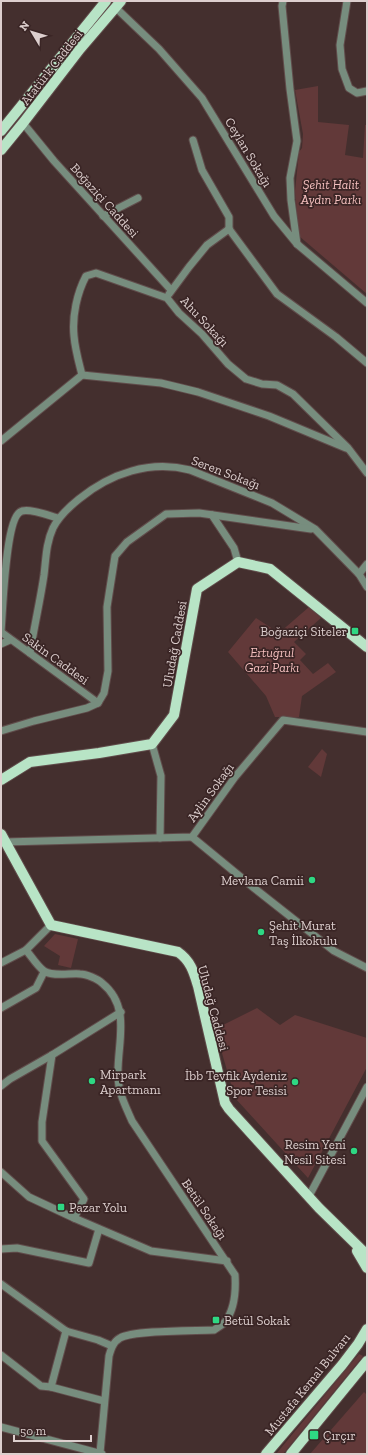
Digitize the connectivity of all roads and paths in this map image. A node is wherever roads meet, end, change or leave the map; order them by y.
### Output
1 (107, 1) edge
2 (283, 1) edge
3 (347, 1) edge
4 (119, 4) edge
5 (367, 91) edge
6 (15, 114) junction
7 (23, 123) junction
8 (1, 131) edge
9 (192, 140) dead end
10 (1, 150) edge
11 (138, 198) dead end
12 (103, 216) junction
13 (229, 229) junction
14 (297, 244) junction
15 (170, 290) junction
16 (167, 298) junction
17 (367, 303) edge
18 (367, 363) edge
19 (82, 375) junction
20 (1, 441) edge
21 (348, 448) junction
22 (367, 473) edge
23 (212, 515) junction
24 (58, 518) junction
25 (316, 529) junction
26 (238, 562) junction
27 (367, 564) edge
28 (359, 574) junction
29 (367, 587) edge
30 (1, 632) edge
31 (10, 640) junction
32 (1, 644) edge
33 (367, 647) edge
34 (30, 653) junction
35 (98, 703) junction
36 (1, 731) edge
37 (367, 732) edge
38 (152, 744) junction
39 (1, 780) edge
40 (192, 837) junction
41 (3, 838) edge
42 (160, 838) junction
43 (51, 925) junction
44 (26, 950) junction
45 (1, 963) edge
46 (367, 968) edge
47 (44, 972) junction
48 (1, 1008) edge
49 (120, 1012) junction
50 (52, 1055) junction
51 (1, 1086) edge
52 (367, 1087) edge
53 (2, 1174) edge
54 (309, 1196) junction
55 (74, 1218) junction
56 (99, 1228) junction
57 (348, 1236) junction
58 (367, 1247) edge
59 (1, 1249) edge
60 (367, 1255) edge
61 (227, 1261) junction
62 (367, 1268) edge
63 (1, 1284) edge
64 (367, 1329) edge
65 (66, 1331) junction
66 (112, 1346) junction
67 (1, 1355) edge
68 (365, 1367) edge
69 (51, 1387) junction
70 (104, 1401) junction
71 (1, 1427) edge
72 (101, 1454) edge
73 (266, 1454) edge
74 (290, 1454) edge

1 - 4 main road
1 - 6 main road, Atatürk Caddesi
2 - 14 street
3 - 5 street
4 - 7 main road, Atatürk Caddesi
4 - 14 street, Ceylan Sokağı
6 - 7 main road
6 - 8 main road, Atatürk Caddesi
7 - 10 main road, Atatürk Caddesi
7 - 12 street, Boğaziçi Caddesi
9 - 13 street
11 - 12 street
12 - 15 street, Boğaziçi Caddesi
13 - 15 street
13 - 18 street
14 - 17 street, Ceylan Sokağı
15 - 16 street
16 - 19 street, Ahu Sokağı
16 - 21 street, Ahu Sokağı
19 - 20 street
19 - 21 street
21 - 22 street, Ahu Sokağı
23 - 25 street
23 - 26 street
23 - 35 street
24 - 25 street, Seren Sokağı
24 - 30 street
24 - 34 street, Seren Sokağı
25 - 28 street, Seren Sokağı
26 - 33 main road
26 - 38 main road, Uludağ Caddesi
27 - 28 street
28 - 29 street, Seren Sokağı
30 - 31 street, Sakin Caddesi
31 - 32 street
31 - 34 street, Sakin Caddesi
34 - 35 street, Sakin Caddesi
35 - 36 street
37 - 40 street, Aylin Sokağı
38 - 39 main road
38 - 42 street
40 - 42 street, Aylin Sokağı
40 - 46 street
41 - 42 street, Aylin Sokağı
41 - 43 main road
43 - 44 street
43 - 54 main road, Uludağ Caddesi
44 - 45 street
44 - 47 street
47 - 48 street
47 - 49 street, Betül Sokağı
49 - 50 street
49 - 61 street, Betül Sokağı
50 - 51 street
50 - 55 street
52 - 54 street
53 - 55 street
54 - 57 main road, Uludağ Caddesi
55 - 56 street
56 - 59 street
56 - 61 street
57 - 58 main road, Uludağ Caddesi
57 - 60 main road, Uludağ Caddesi
57 - 62 main road, Uludağ Caddesi
61 - 66 street, Betül Sokağı
63 - 65 street
64 - 73 main road, Mustafa Kemal Bulvarı
65 - 66 street
65 - 69 street
66 - 70 street
67 - 69 street
68 - 74 main road
69 - 70 street
70 - 72 street
71 - 72 street

